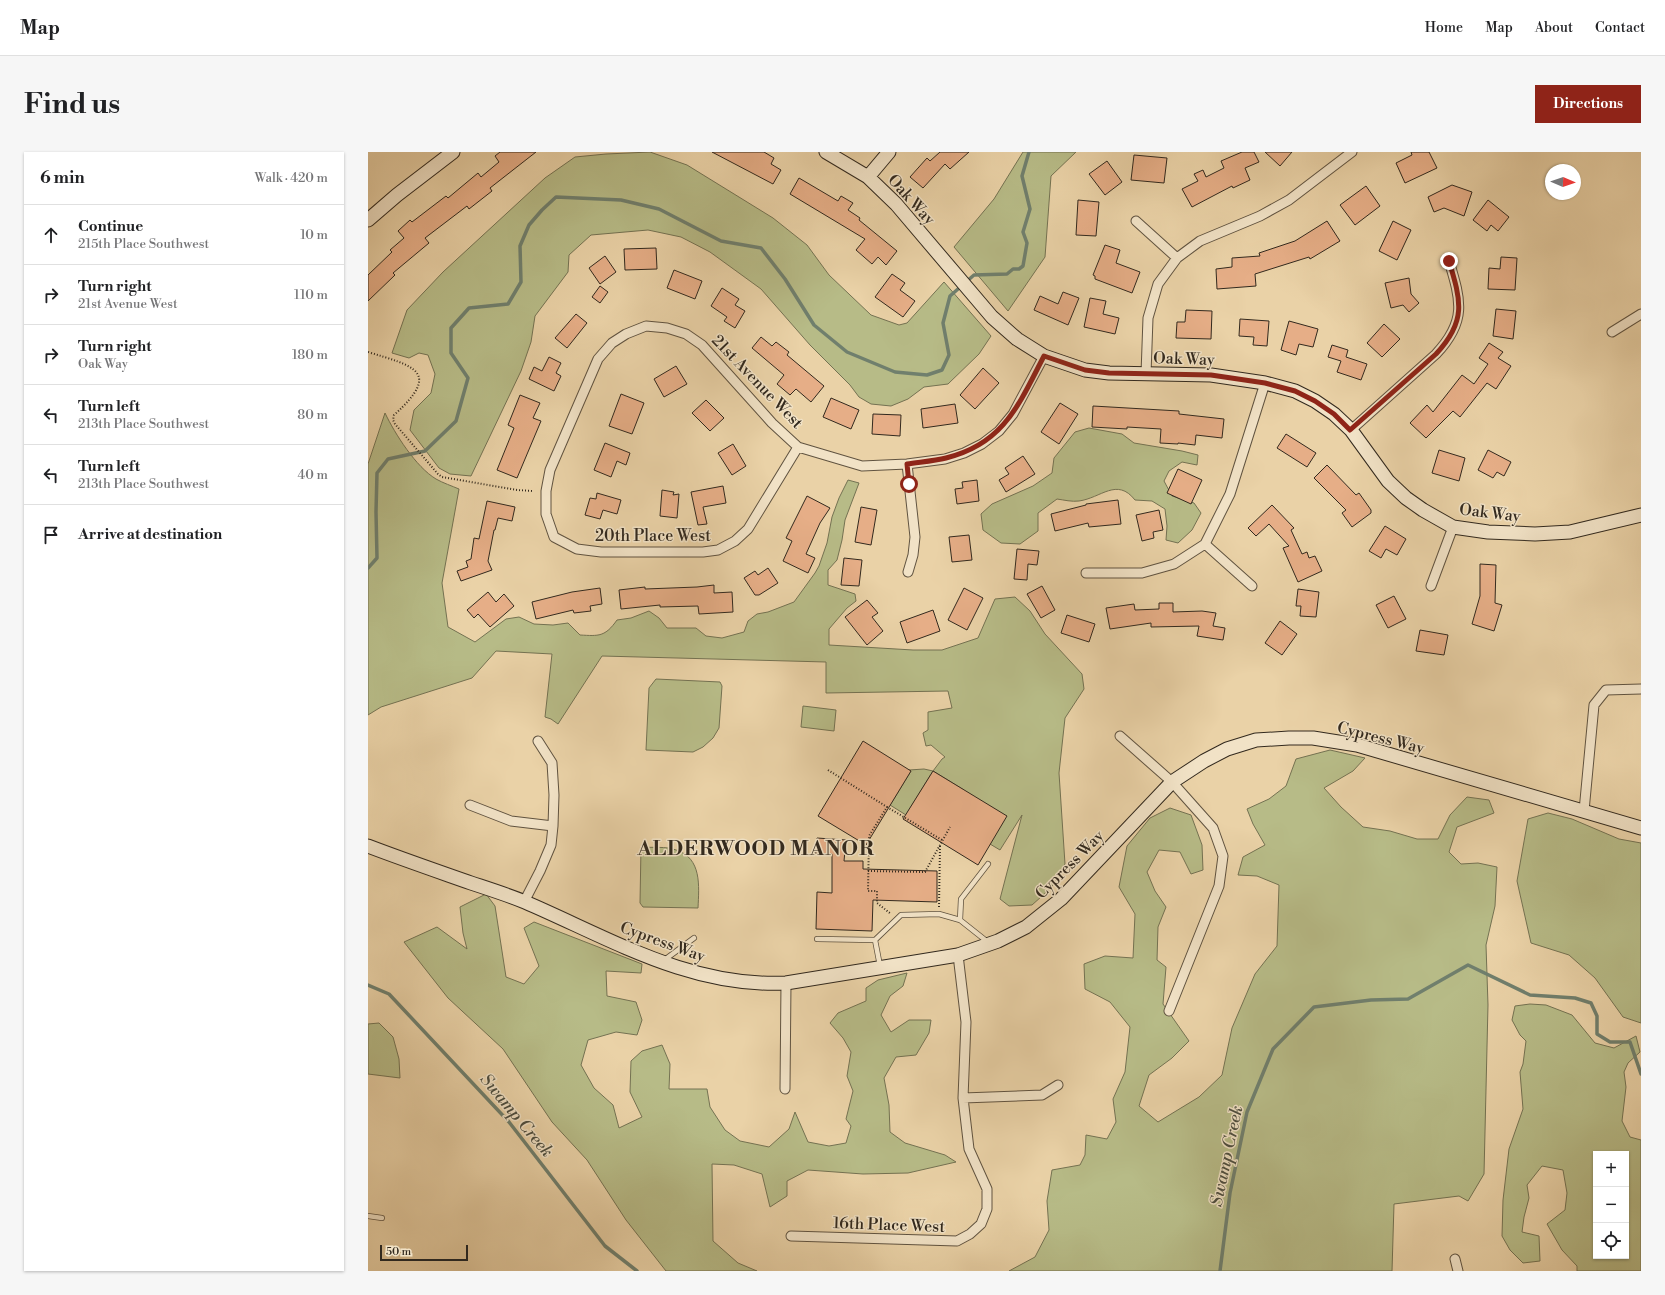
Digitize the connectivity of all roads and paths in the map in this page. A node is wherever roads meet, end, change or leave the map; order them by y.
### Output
1 (453, 152) edge
2 (826, 152) edge
3 (889, 152) edge
4 (1352, 152) edge
5 (868, 177) junction
6 (368, 220) edge
7 (1136, 221) dead end
8 (1177, 258) junction
9 (1449, 261) dead end
10 (1641, 314) edge
11 (1612, 332) dead end
12 (368, 352) edge
13 (1044, 356) junction
14 (1146, 374) junction
15 (1265, 383) junction
16 (1350, 430) junction
17 (798, 447) junction
18 (907, 464) junction
19 (533, 491) dead end
20 (1641, 515) edge
21 (1453, 527) junction
22 (554, 537) joint
23 (1205, 544) junction
24 (908, 572) dead end
25 (1086, 573) dead end
26 (1252, 586) dead end
27 (1431, 586) dead end
28 (1641, 689) edge
29 (1120, 736) dead end
30 (538, 741) dead end
31 (828, 770) dead end
32 (1172, 782) junction
33 (470, 805) dead end
34 (888, 807) junction
35 (1584, 811) junction
36 (553, 826) junction
37 (950, 827) dead end
38 (1641, 828) edge
39 (942, 840) junction
40 (940, 844) junction
41 (368, 846) edge
42 (988, 864) dead end
43 (868, 870) junction
44 (524, 902) junction
45 (939, 914) junction
46 (897, 918) junction
47 (960, 920) junction
48 (694, 938) dead end
49 (817, 938) dead end
50 (875, 940) junction
51 (990, 944) junction
52 (958, 954) junction
53 (662, 961) junction
54 (880, 966) junction
55 (786, 983) junction
56 (1169, 1011) dead end
57 (1058, 1085) dead end
58 (785, 1089) dead end
59 (963, 1098) junction
60 (368, 1216) edge
61 (382, 1218) dead end
62 (791, 1236) dead end
63 (1455, 1259) dead end
64 (1458, 1271) edge

1 - 6 street
2 - 5 street, Oak Way
3 - 5 street
4 - 8 street
5 - 13 street, Oak Way
7 - 8 street
8 - 14 street
9 - 16 street
10 - 11 street
12 - 19 path
13 - 14 street, Oak Way
13 - 18 street, 21st Avenue West
14 - 15 street, Oak Way
15 - 16 street, Oak Way
15 - 23 street
16 - 21 street, Oak Way
17 - 18 street, 21st Avenue West
17 - 22 street, 20th Place West
17 - 22 street, 21st Avenue West
18 - 24 street
20 - 21 street, Oak Way
21 - 27 street
23 - 25 street
23 - 26 street
28 - 35 street
29 - 32 street
30 - 36 street
31 - 34 path
32 - 35 street, Cypress Way
32 - 51 street, Cypress Way
32 - 56 street
33 - 36 street
34 - 39 path
34 - 43 path
35 - 38 street, Cypress Way
36 - 44 street
37 - 39 path
39 - 40 path
40 - 43 path
40 - 45 path
41 - 44 street, Cypress Way
42 - 47 lane
43 - 46 path
44 - 53 street, Cypress Way
45 - 46 lane
45 - 47 lane
46 - 50 lane
47 - 51 lane
48 - 53 lane
49 - 50 lane
50 - 54 lane
51 - 52 street, Cypress Way
52 - 54 street, Cypress Way
52 - 59 street
53 - 55 street, Cypress Way
54 - 55 street, Cypress Way
55 - 58 street
57 - 59 street
59 - 62 street, 16th Place West
60 - 61 lane
63 - 64 street

